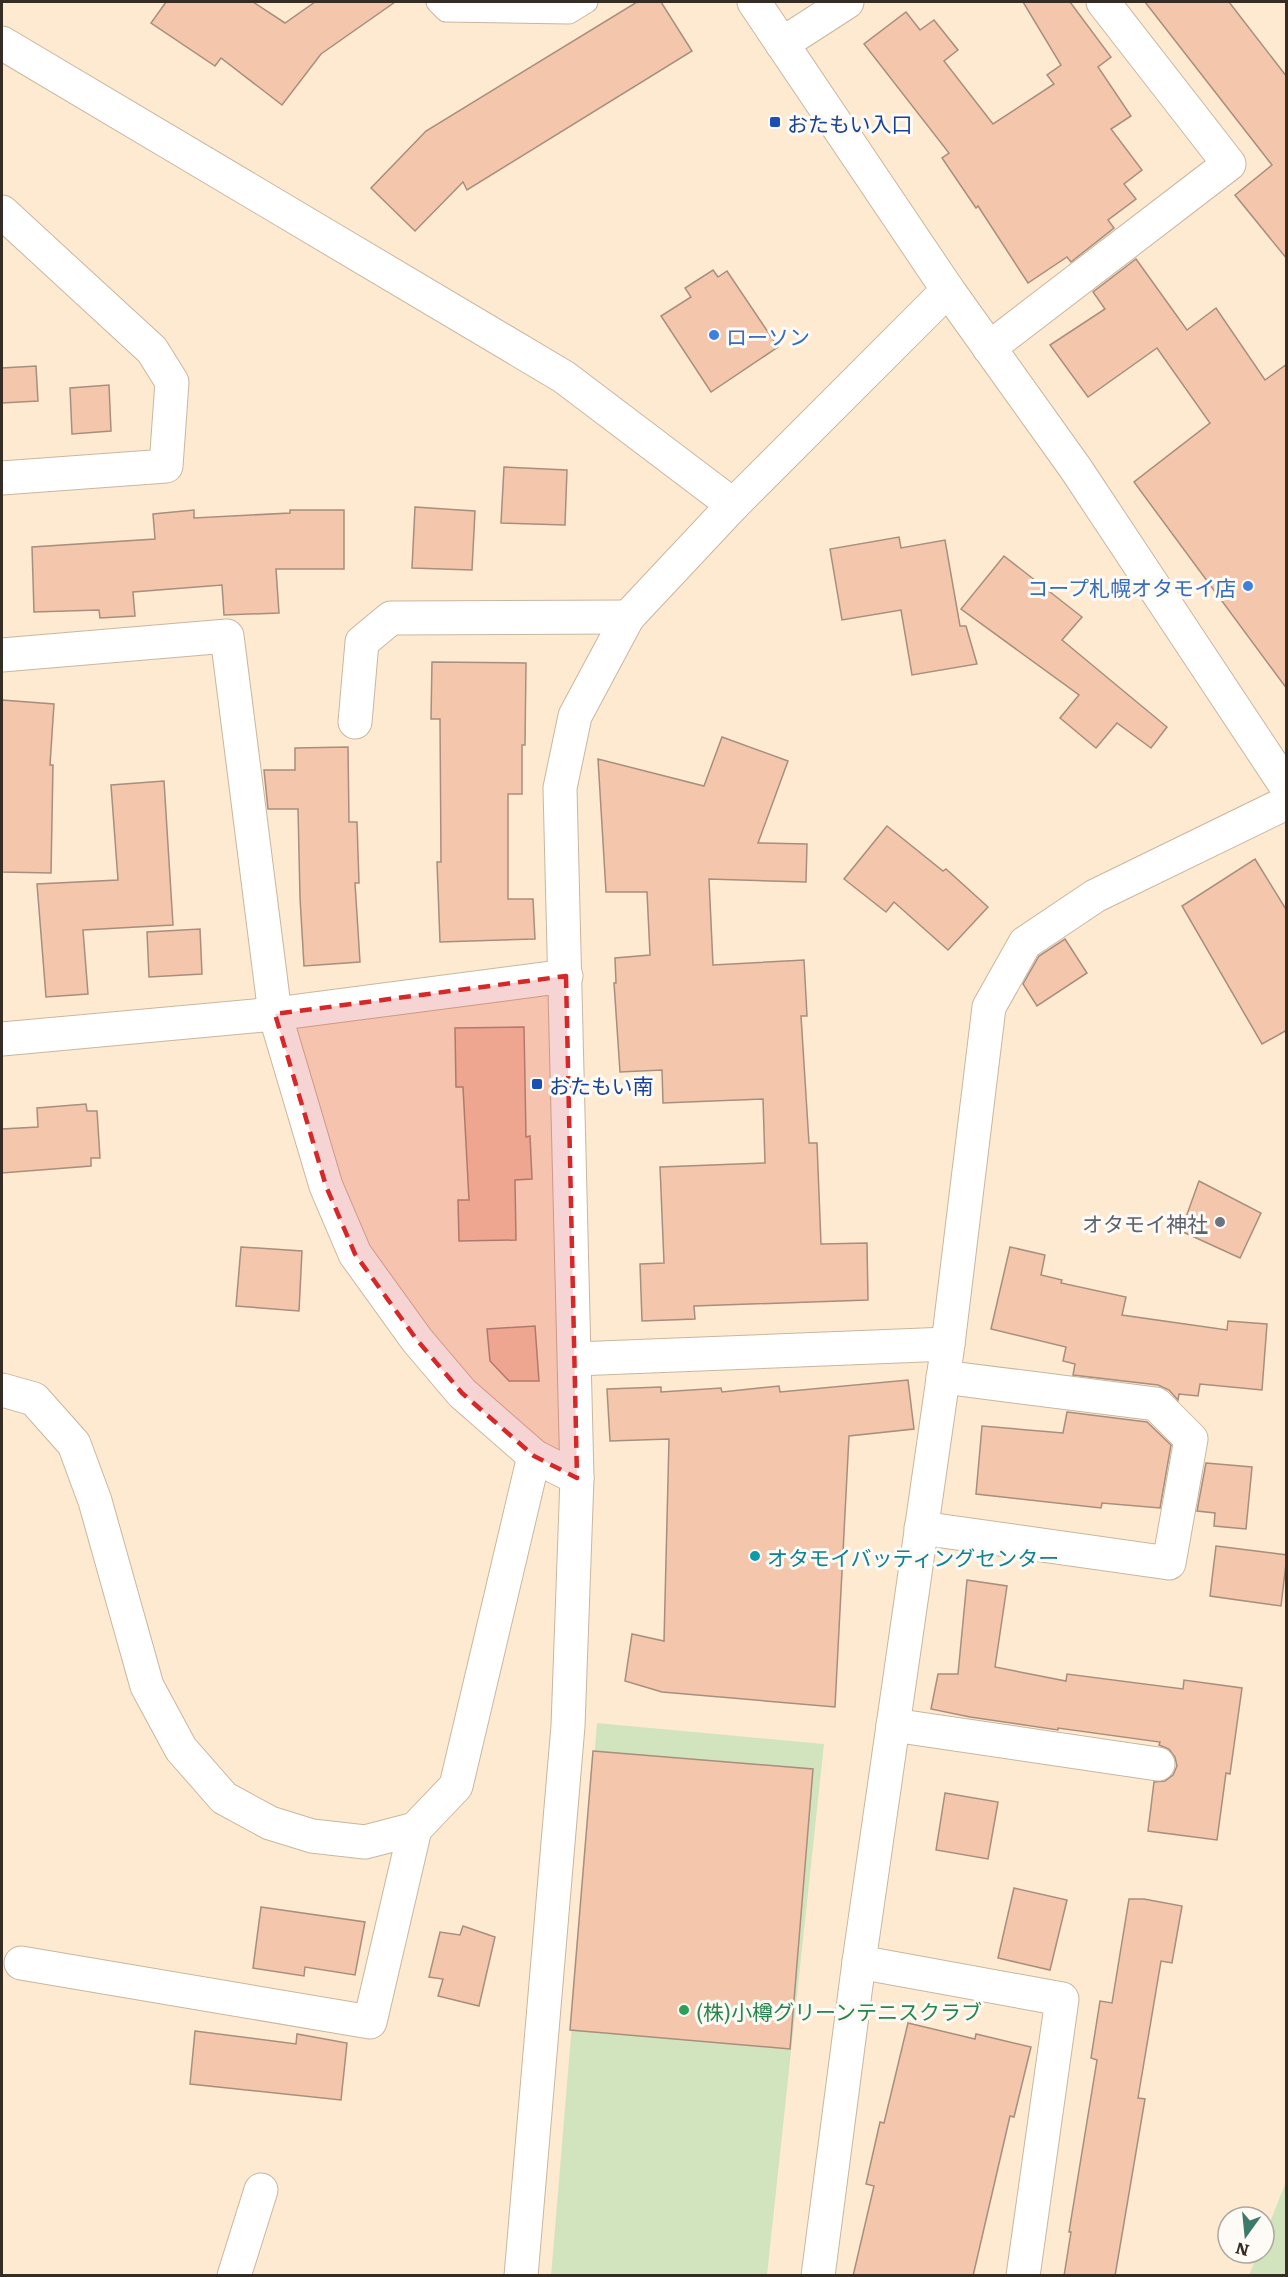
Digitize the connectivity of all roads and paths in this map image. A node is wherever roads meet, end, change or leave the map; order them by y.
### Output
1 (437, 2) edge
2 (587, 2) edge
3 (754, 2) edge
4 (847, 2) edge
5 (1103, 2) edge
6 (2, 43) edge
7 (782, 44) junction
8 (2, 212) edge
9 (948, 290) junction
10 (989, 348) junction
11 (2, 478) edge
12 (733, 505) junction
13 (628, 617) junction
14 (2, 655) edge
15 (355, 722) dead end
16 (1287, 786) edge
17 (1287, 803) edge
18 (566, 976) junction
19 (275, 1014) junction
20 (2, 1039) edge
21 (948, 1344) junction
22 (575, 1359) junction
23 (943, 1377) junction
24 (2, 1390) edge
25 (534, 1456) junction
26 (577, 1478) junction
27 (921, 1528) junction
28 (893, 1725) junction
29 (1158, 1764) dead end
30 (415, 1829) junction
31 (859, 1962) junction
32 (21, 1963) dead end
33 (261, 2190) dead end
34 (234, 2276) edge
35 (521, 2276) edge
36 (818, 2276) edge
37 (1023, 2276) edge

1 - 2 lane
3 - 7 street
4 - 7 street
5 - 10 street
6 - 12 street
7 - 9 street
8 - 11 street
9 - 10 street
9 - 12 street
10 - 16 street
12 - 13 street
13 - 15 street
13 - 18 street
14 - 19 street
17 - 21 street
18 - 19 street
18 - 22 street
19 - 20 street
19 - 25 street
21 - 22 street
21 - 23 street
22 - 26 street
23 - 27 street
23 - 27 street
24 - 30 street
25 - 26 street
25 - 30 street
26 - 35 street
27 - 28 street
28 - 29 street
28 - 31 street
30 - 32 street
31 - 36 street
31 - 37 street
33 - 34 street

